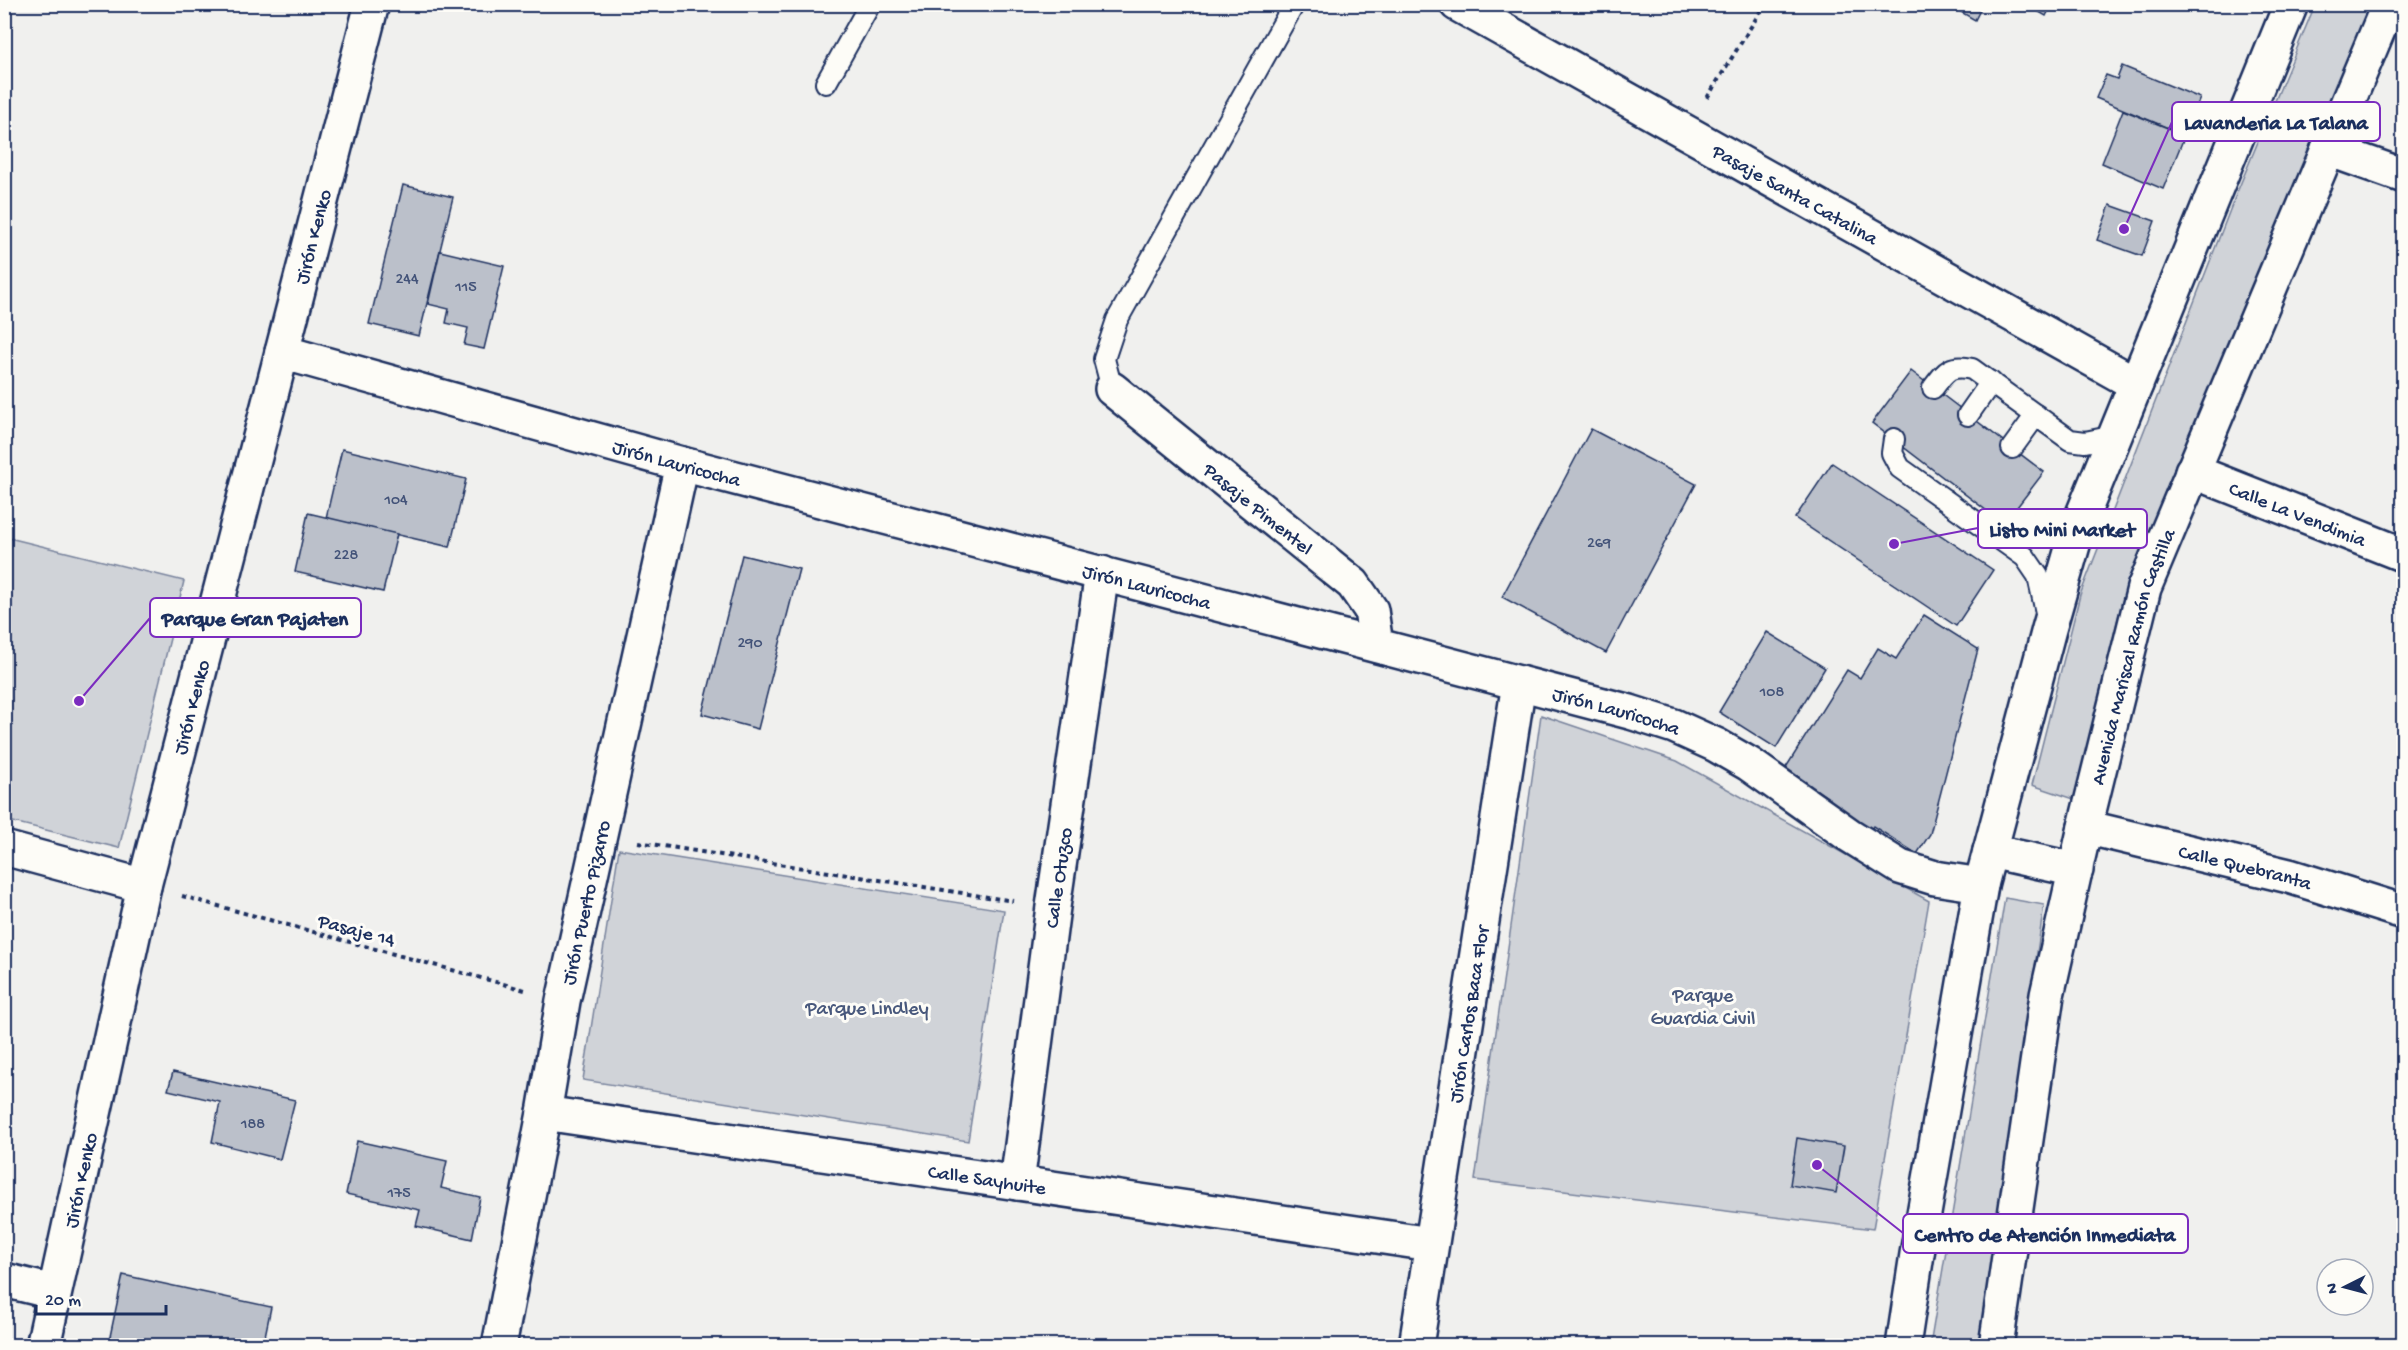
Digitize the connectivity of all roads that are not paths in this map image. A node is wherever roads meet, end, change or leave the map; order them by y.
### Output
1 (372, 4) edge
2 (870, 4) edge
3 (1294, 4) edge
4 (1456, 4) edge
5 (2290, 4) edge
6 (2389, 4) edge
7 (826, 83) dead end
8 (2328, 149) junction
9 (2403, 176) edge
10 (282, 352) junction
11 (1991, 382) junction
12 (2136, 384) junction
13 (1933, 388) dead end
14 (1112, 389) joint
15 (1968, 414) dead end
16 (2036, 415) junction
17 (2115, 436) junction
18 (1894, 439) dead end
19 (2012, 448) dead end
20 (682, 464) junction
21 (2192, 471) junction
22 (2403, 555) edge
23 (1102, 573) junction
24 (2049, 628) junction
25 (1376, 645) junction
26 (1519, 684) junction
27 (2085, 826) junction
28 (4, 848) edge
29 (1990, 851) junction
30 (2076, 870) junction
31 (1981, 885) junction
32 (144, 886) junction
33 (2403, 912) edge
34 (544, 1113) junction
35 (1017, 1183) junction
36 (1431, 1244) junction
37 (4, 1280) edge
38 (53, 1292) junction
39 (43, 1346) edge
40 (500, 1346) edge
41 (1416, 1346) edge
42 (1903, 1346) edge
43 (1996, 1346) edge

1 - 10 street, Jirón Kenko
2 - 7 lane
3 - 14 lane
4 - 12 street, Pasaje Santa Catalina
5 - 12 street
6 - 8 street, Avenida Mariscal Ramón Castilla
8 - 9 street
8 - 21 street, Avenida Mariscal Ramón Castilla
10 - 20 street, Jirón Lauricocha
10 - 32 street, Jirón Kenko
11 - 13 lane
11 - 15 lane
11 - 16 lane
12 - 17 street
14 - 25 street, Pasaje Pimentel
16 - 17 lane
16 - 19 lane
17 - 24 street
18 - 24 lane
20 - 23 street, Jirón Lauricocha
20 - 34 street, Jirón Puerto Pizarro
21 - 22 street, Calle La Vendimia
21 - 27 street, Avenida Mariscal Ramón Castilla
23 - 25 street, Jirón Lauricocha
23 - 35 street, Calle Otuzco
24 - 29 street
25 - 26 street, Jirón Lauricocha
26 - 31 street, Jirón Lauricocha
26 - 36 street, Jirón Carlos Baca Flor
27 - 30 street, Avenida Mariscal Ramón Castilla
27 - 33 street, Calle Quebranta
28 - 32 street
29 - 30 street
29 - 31 street
30 - 43 street, Avenida Mariscal Ramón Castilla
31 - 42 street
32 - 38 street, Jirón Kenko
34 - 35 street, Calle Sayhuite
34 - 40 street, Jirón Puerto Pizarro
35 - 36 street, Calle Sayhuite
36 - 41 street, Jirón Carlos Baca Flor
37 - 38 street
38 - 39 street, Jirón Kenko

